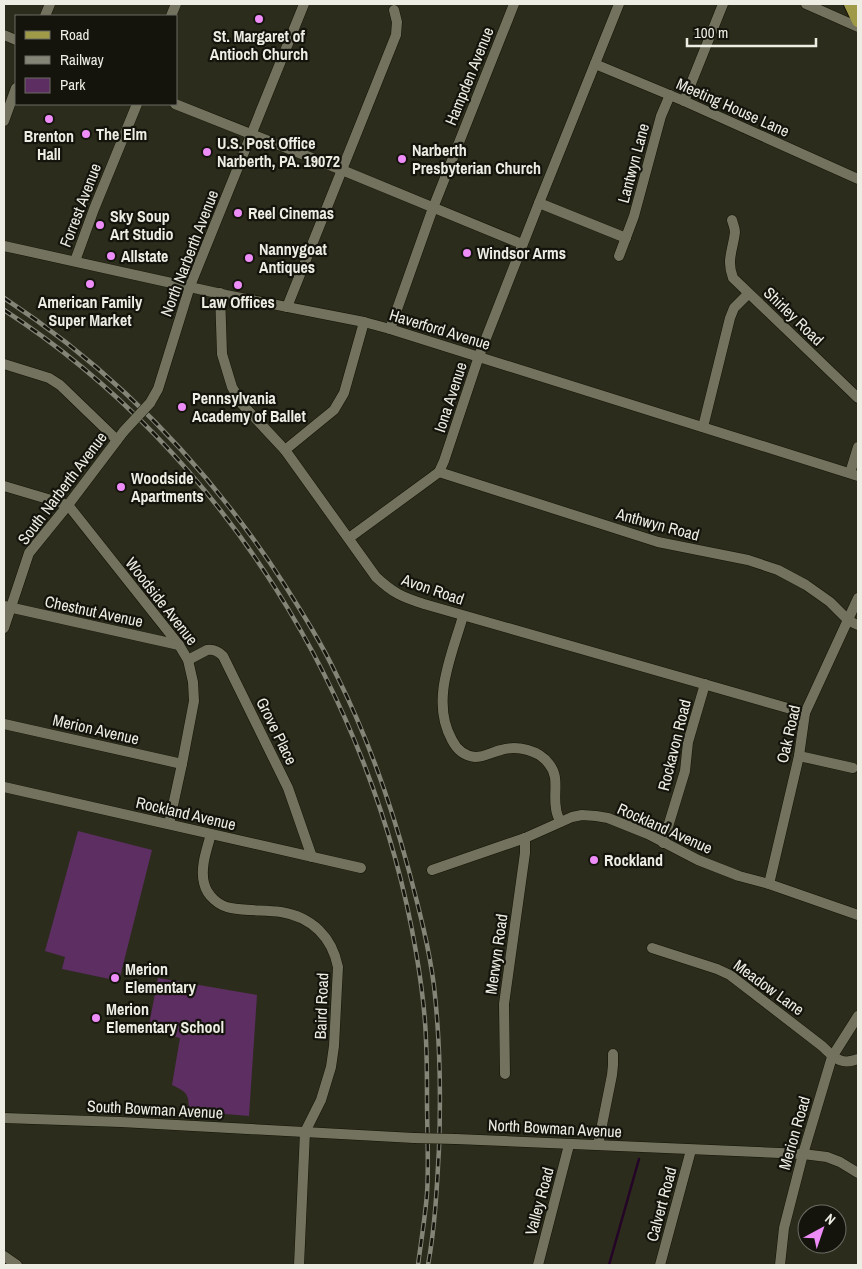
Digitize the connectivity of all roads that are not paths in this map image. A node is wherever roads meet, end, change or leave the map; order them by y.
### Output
1 (304, 4) edge
2 (514, 4) edge
3 (619, 4) edge
4 (723, 4) edge
5 (806, 4) edge
6 (850, 4) edge
7 (394, 10) dead end
8 (858, 20) edge
9 (858, 27) edge
10 (595, 64) junction
11 (15, 91) edge
12 (670, 95) junction
13 (684, 101) junction
14 (137, 105) edge
15 (178, 105) edge
16 (4, 120) edge
17 (252, 134) junction
18 (342, 170) junction
19 (858, 179) edge
20 (539, 203) junction
21 (433, 208) junction
22 (732, 220) dead end
23 (626, 238) junction
24 (522, 244) junction
25 (4, 246) edge
26 (619, 256) dead end
27 (75, 261) junction
28 (190, 286) junction
29 (220, 293) junction
30 (748, 294) junction
31 (287, 307) junction
32 (364, 322) junction
33 (390, 329) junction
34 (479, 356) junction
35 (4, 364) edge
36 (858, 398) edge
37 (150, 403) joint
38 (703, 427) junction
39 (116, 440) junction
40 (858, 447) edge
41 (285, 450) junction
42 (438, 472) junction
43 (854, 475) edge
44 (4, 486) edge
45 (68, 505) junction
46 (349, 538) junction
47 (858, 598) edge
48 (7, 607) edge
49 (464, 616) junction
50 (853, 623) edge
51 (4, 628) edge
52 (178, 644) junction
53 (188, 660) junction
54 (705, 684) junction
55 (805, 713) junction
56 (4, 724) edge
57 (798, 756) junction
58 (182, 764) junction
59 (853, 768) dead end
60 (4, 787) edge
61 (560, 822) junction
62 (169, 824) junction
63 (211, 834) junction
64 (525, 838) junction
65 (663, 843) junction
66 (312, 857) junction
67 (361, 868) dead end
68 (432, 870) dead end
69 (768, 884) junction
70 (858, 915) edge
71 (652, 948) dead end
72 (858, 1016) edge
73 (613, 1054) dead end
74 (832, 1057) junction
75 (858, 1059) edge
76 (505, 1074) dead end
77 (4, 1118) edge
78 (305, 1132) junction
79 (569, 1144) junction
80 (598, 1145) junction
81 (691, 1150) junction
82 (803, 1154) junction
83 (858, 1173) edge
84 (4, 1256) edge
85 (17, 1265) edge
86 (299, 1265) edge
87 (538, 1265) edge
88 (660, 1265) edge
89 (780, 1265) edge

1 - 17 street, North Narberth Avenue
2 - 21 street, Hampden Avenue
3 - 10 street, Iona Avenue
4 - 13 street
5 - 9 street
6 - 8 main road
7 - 18 street
10 - 12 street, Meeting House Lane
10 - 20 street, Iona Avenue
11 - 16 street
12 - 13 street, Meeting House Lane
12 - 23 street, Lantwyn Lane
13 - 19 street, Meeting House Lane
14 - 27 street, Forrest Avenue
15 - 17 street
17 - 18 street
17 - 28 street, North Narberth Avenue
18 - 21 street
18 - 31 street
20 - 23 street
20 - 24 street, Iona Avenue
21 - 24 street
21 - 33 street, Hampden Avenue
22 - 30 street
23 - 26 street, Lantwyn Lane
24 - 34 street, Iona Avenue
25 - 27 street, Haverford Avenue
27 - 28 street, Haverford Avenue
28 - 29 street, Haverford Avenue
28 - 37 street, North Narberth Avenue
29 - 31 street, Haverford Avenue
29 - 41 street, Avon Road
30 - 36 street, Shirley Road
30 - 38 street, Shirley Road
31 - 32 street, Haverford Avenue
32 - 33 street, Haverford Avenue
32 - 41 street
33 - 34 street, Haverford Avenue
34 - 38 street, Haverford Avenue
34 - 42 street, Iona Avenue
35 - 39 street
37 - 39 street, South Narberth Avenue, bridge
38 - 43 street, Haverford Avenue
39 - 45 street, South Narberth Avenue
40 - 43 street
41 - 46 street, Avon Road
42 - 46 street, Iona Avenue
42 - 50 street, Anthwyn Road
44 - 45 street
45 - 48 street, South Narberth Avenue
45 - 52 street, Woodside Avenue
46 - 49 street, Avon Road
47 - 50 street, Oak Road
48 - 51 street, South Narberth Avenue
48 - 52 street, Chestnut Avenue
49 - 54 street, Avon Road
49 - 61 street
50 - 55 street, Oak Road
52 - 53 street, Woodside Avenue
53 - 58 street, Woodside Avenue
53 - 66 street, Grove Place
54 - 55 street, Avon Road
54 - 65 street, Rockavon Road
55 - 57 street, Oak Road
56 - 58 street, Merion Avenue
57 - 59 street
57 - 69 street, Oak Road
58 - 62 street, Woodside Avenue
60 - 62 street, Rockland Avenue
61 - 64 street, Rockland Avenue
61 - 65 street, Rockland Avenue
62 - 63 street, Rockland Avenue
63 - 66 street, Rockland Avenue
63 - 78 street, Baird Road
64 - 68 street, Rockland Avenue
64 - 76 street, Merwyn Road
65 - 69 street, Rockland Avenue
66 - 67 street, Rockland Avenue
69 - 70 street, Rockland Avenue
71 - 74 street, Meadow Lane
72 - 74 street, Merion Road
73 - 80 street
74 - 75 street
74 - 82 street, Merion Road
77 - 78 street, South Bowman Avenue
78 - 79 street, North Bowman Avenue, bridge
78 - 86 street, Baird Road
79 - 80 street, North Bowman Avenue
79 - 87 street, Valley Road
80 - 81 street, North Bowman Avenue
81 - 82 street, North Bowman Avenue
81 - 88 street, Calvert Road
82 - 83 street, North Bowman Avenue
82 - 89 street, Merion Road
84 - 85 street

